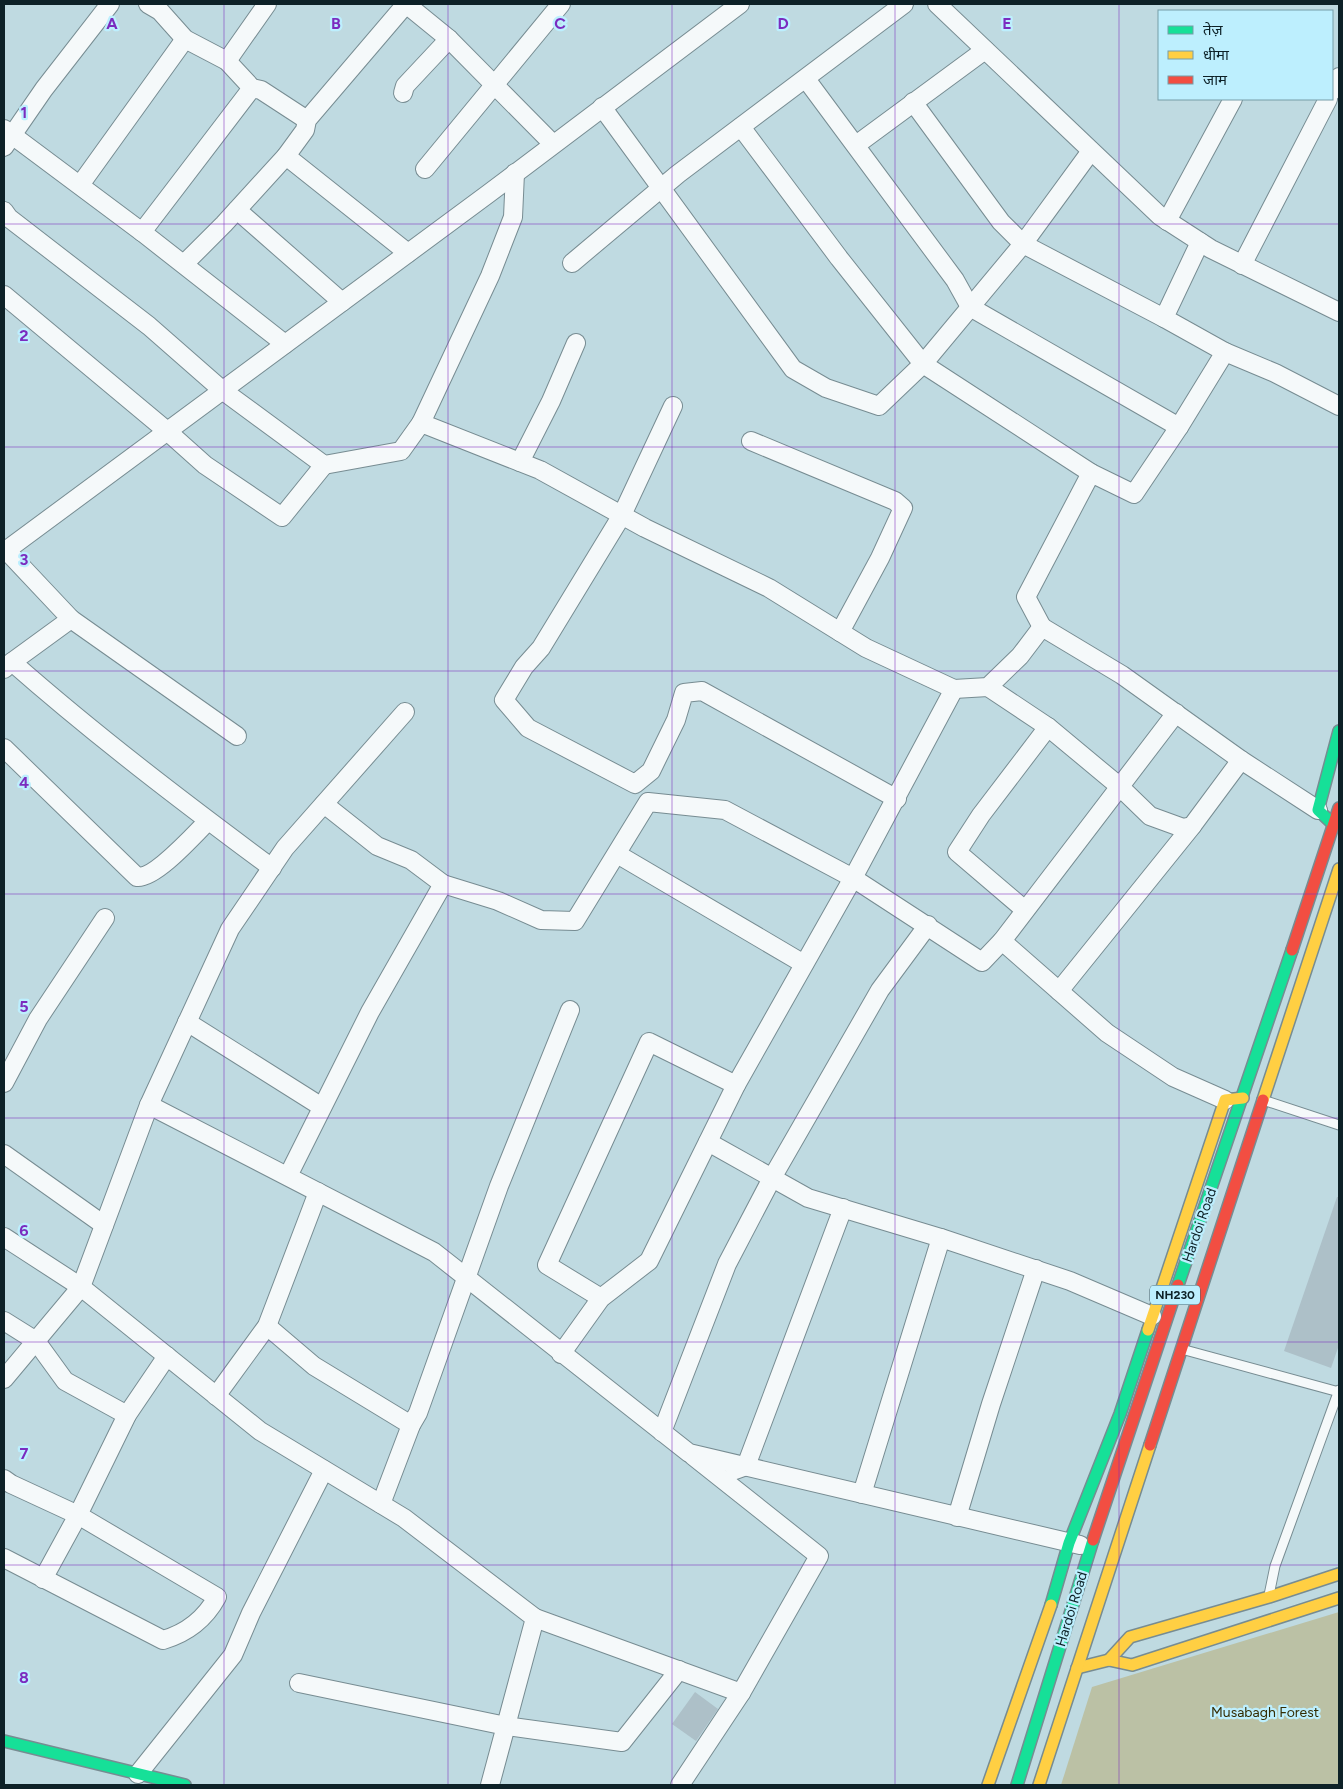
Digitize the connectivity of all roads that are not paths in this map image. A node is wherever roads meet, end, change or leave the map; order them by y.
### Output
1 (110, 4) edge
2 (268, 4) edge
3 (406, 4) edge
4 (561, 4) edge
5 (740, 4) edge
6 (904, 4) edge
7 (937, 4) edge
8 (159, 6) edge
9 (185, 39) junction
10 (449, 39) junction
11 (985, 50) junction
12 (228, 61) junction
13 (1339, 77) edge
14 (806, 79) junction
15 (494, 86) junction
16 (252, 88) junction
17 (1333, 89) edge
18 (403, 93) dead end
19 (1232, 100) edge
20 (1327, 100) edge
21 (913, 102) junction
22 (602, 107) junction
23 (307, 120) junction
24 (741, 127) junction
25 (7, 137) edge
26 (553, 144) junction
27 (856, 145) junction
28 (1091, 151) junction
29 (286, 156) junction
30 (425, 169) dead end
31 (515, 174) junction
32 (80, 185) junction
33 (662, 188) junction
34 (237, 210) junction
35 (4, 211) edge
36 (1167, 220) junction
37 (142, 232) junction
38 (1200, 242) junction
39 (1023, 244) junction
40 (408, 253) junction
41 (572, 263) dead end
42 (184, 264) junction
43 (1242, 265) junction
44 (4, 295) edge
45 (342, 302) junction
46 (970, 307) junction
47 (1339, 312) edge
48 (1164, 318) junction
49 (576, 343) dead end
50 (285, 344) junction
51 (1225, 352) junction
52 (924, 364) junction
53 (222, 390) junction
54 (673, 406) dead end
55 (1339, 406) edge
56 (421, 423) junction
57 (1179, 427) junction
58 (167, 431) junction
59 (751, 441) dead end
60 (520, 462) junction
61 (324, 465) junction
62 (1092, 472) junction
63 (622, 515) junction
64 (5, 551) edge
65 (71, 619) junction
66 (1042, 627) junction
67 (840, 632) junction
68 (8, 665) edge
69 (988, 687) junction
70 (954, 689) junction
71 (404, 712) dead end
72 (1176, 714) junction
73 (1048, 727) junction
74 (1339, 731) edge
75 (236, 736) dead end
76 (4, 748) edge
77 (1241, 760) junction
78 (1120, 786) junction
79 (896, 799) junction
80 (324, 804) junction
81 (1339, 808) edge
82 (1318, 810) junction
83 (208, 821) junction
84 (1334, 825) junction
85 (1192, 826) junction
86 (617, 854) junction
87 (272, 868) junction
88 (1339, 869) edge
89 (853, 878) junction
90 (443, 884) junction
91 (1025, 910) junction
92 (105, 918) dead end
93 (928, 925) junction
94 (1002, 941) junction
95 (804, 964) junction
96 (1059, 991) junction
97 (570, 1010) dead end
98 (187, 1022) junction
99 (4, 1083) edge
100 (736, 1085) junction
101 (1243, 1098) junction
102 (1226, 1100) junction
103 (1264, 1100) junction
104 (149, 1105) junction
105 (322, 1107) junction
106 (1339, 1125) edge
107 (708, 1142) junction
108 (4, 1154) edge
109 (288, 1176) junction
110 (772, 1178) junction
111 (318, 1192) junction
112 (843, 1208) junction
113 (104, 1225) junction
114 (4, 1237) edge
115 (941, 1238) junction
116 (1036, 1269) junction
117 (467, 1279) junction
118 (81, 1287) junction
119 (601, 1298) junction
120 (1152, 1316) junction
121 (4, 1321) edge
122 (267, 1326) junction
123 (36, 1341) junction
124 (1182, 1348) junction
125 (561, 1354) junction
126 (166, 1356) junction
127 (4, 1379) edge
128 (1339, 1391) edge
129 (216, 1396) junction
130 (127, 1415) junction
131 (411, 1425) junction
132 (662, 1432) junction
133 (689, 1453) junction
134 (746, 1466) junction
135 (324, 1470) junction
136 (718, 1476) junction
137 (4, 1479) edge
138 (862, 1494) junction
139 (381, 1504) junction
140 (78, 1515) junction
141 (957, 1517) junction
142 (1069, 1543) junction
143 (1090, 1547) junction
144 (4, 1558) edge
145 (1339, 1574) edge
146 (43, 1580) junction
147 (1339, 1598) edge
148 (1271, 1608) junction
149 (536, 1618) junction
150 (1109, 1660) junction
151 (1077, 1668) junction
152 (679, 1670) junction
153 (298, 1683) dead end
154 (741, 1693) junction
155 (506, 1726) junction
156 (4, 1741) edge
157 (138, 1774) junction
158 (185, 1785) edge
159 (490, 1785) edge
160 (680, 1785) edge
161 (988, 1785) edge
162 (1016, 1785) edge
163 (1039, 1785) edge

1 - 25 street
2 - 12 street
3 - 10 street
3 - 23 street
4 - 15 street
5 - 22 street
6 - 14 street
7 - 11 street
8 - 9 street
9 - 12 street
9 - 32 street
10 - 15 street
10 - 18 street
11 - 21 street
11 - 28 street
12 - 16 street
13 - 17 street
14 - 24 street
14 - 27 street
15 - 26 street
15 - 30 street
16 - 23 street
16 - 37 street
19 - 36 street
20 - 43 street
21 - 27 street
21 - 39 street
22 - 26 street
22 - 33 street
23 - 29 street
24 - 33 street
24 - 52 street
25 - 32 street
26 - 31 street
27 - 46 street
28 - 36 street
28 - 39 street
29 - 34 street
29 - 40 street
31 - 40 street
31 - 56 street
32 - 37 street
33 - 41 street
33 - 52 street
34 - 42 street
34 - 45 street
35 - 53 street
36 - 38 street
37 - 42 street
38 - 43 street
38 - 48 street
39 - 46 street
39 - 48 street
40 - 45 street
42 - 50 street
43 - 47 street
44 - 58 street
45 - 50 street
46 - 52 street
46 - 57 street
48 - 51 street
49 - 60 street
50 - 53 street
51 - 55 street
51 - 57 street
52 - 62 street
53 - 58 street
53 - 61 street
54 - 63 street
56 - 60 street
56 - 61 street
57 - 62 street
58 - 61 street
58 - 64 street
59 - 67 street
60 - 63 street
62 - 66 street
63 - 67 street
63 - 79 street
64 - 65 street
65 - 68 street
65 - 75 street
66 - 69 street
66 - 72 street
67 - 70 street
68 - 83 street
69 - 70 street
69 - 73 street
70 - 79 street
71 - 80 street
72 - 77 street
72 - 78 street
73 - 78 street
73 - 91 street
74 - 82 main road
76 - 83 street
77 - 82 street
77 - 85 street
78 - 85 street
78 - 91 street
79 - 89 street
80 - 87 street
80 - 90 street
81 - 84 main road, Hardoi Road / NH230
82 - 84 main road
83 - 87 street
84 - 101 main road, Hardoi Road / NH230
85 - 96 street
86 - 89 street
86 - 90 street
86 - 95 street
87 - 98 street
88 - 103 main road, Hardoi Road / NH230
89 - 93 street
89 - 95 street
90 - 105 street
91 - 94 street
92 - 99 street
93 - 94 street
93 - 110 street
94 - 96 street
95 - 100 street
96 - 102 street
97 - 117 street
98 - 104 street
98 - 105 street
100 - 107 street
100 - 119 street
101 - 102 main road
101 - 143 main road, Hardoi Road / NH230
102 - 120 main road
103 - 106 lane
103 - 124 main road, Hardoi Road / NH230
104 - 109 street
104 - 113 street
105 - 109 street
107 - 110 street
107 - 119 street
108 - 113 street
109 - 111 street
110 - 112 street
110 - 132 street
111 - 117 street
111 - 122 street
112 - 115 street
112 - 134 street
113 - 118 street
114 - 118 street
115 - 116 street
115 - 138 street
116 - 120 street
116 - 141 street
117 - 125 street
117 - 131 street
118 - 123 street
118 - 126 street
119 - 125 street
120 - 142 main road
121 - 123 street
122 - 129 street
122 - 131 street
123 - 127 street
123 - 130 street
124 - 128 lane
124 - 151 main road, Hardoi Road / NH230
125 - 132 street
126 - 129 street
126 - 130 street
128 - 148 lane
129 - 135 street
130 - 140 street
131 - 139 street
132 - 133 street
133 - 134 street
133 - 136 street
134 - 136 street
134 - 138 street
135 - 139 street
135 - 157 street
136 - 154 street
137 - 140 street
138 - 141 street
139 - 149 street
140 - 146 street
140 - 146 street
141 - 142 street
142 - 143 street
142 - 161 main road
143 - 162 main road, Hardoi Road / NH230
144 - 146 street
145 - 148 main road
147 - 148 main road
148 - 150 main road
148 - 150 main road
149 - 152 street
149 - 155 street
150 - 151 main road
151 - 163 main road, Hardoi Road / NH230
152 - 154 street
152 - 155 street
153 - 155 street
154 - 160 street
155 - 159 street
156 - 157 main road
157 - 158 main road

